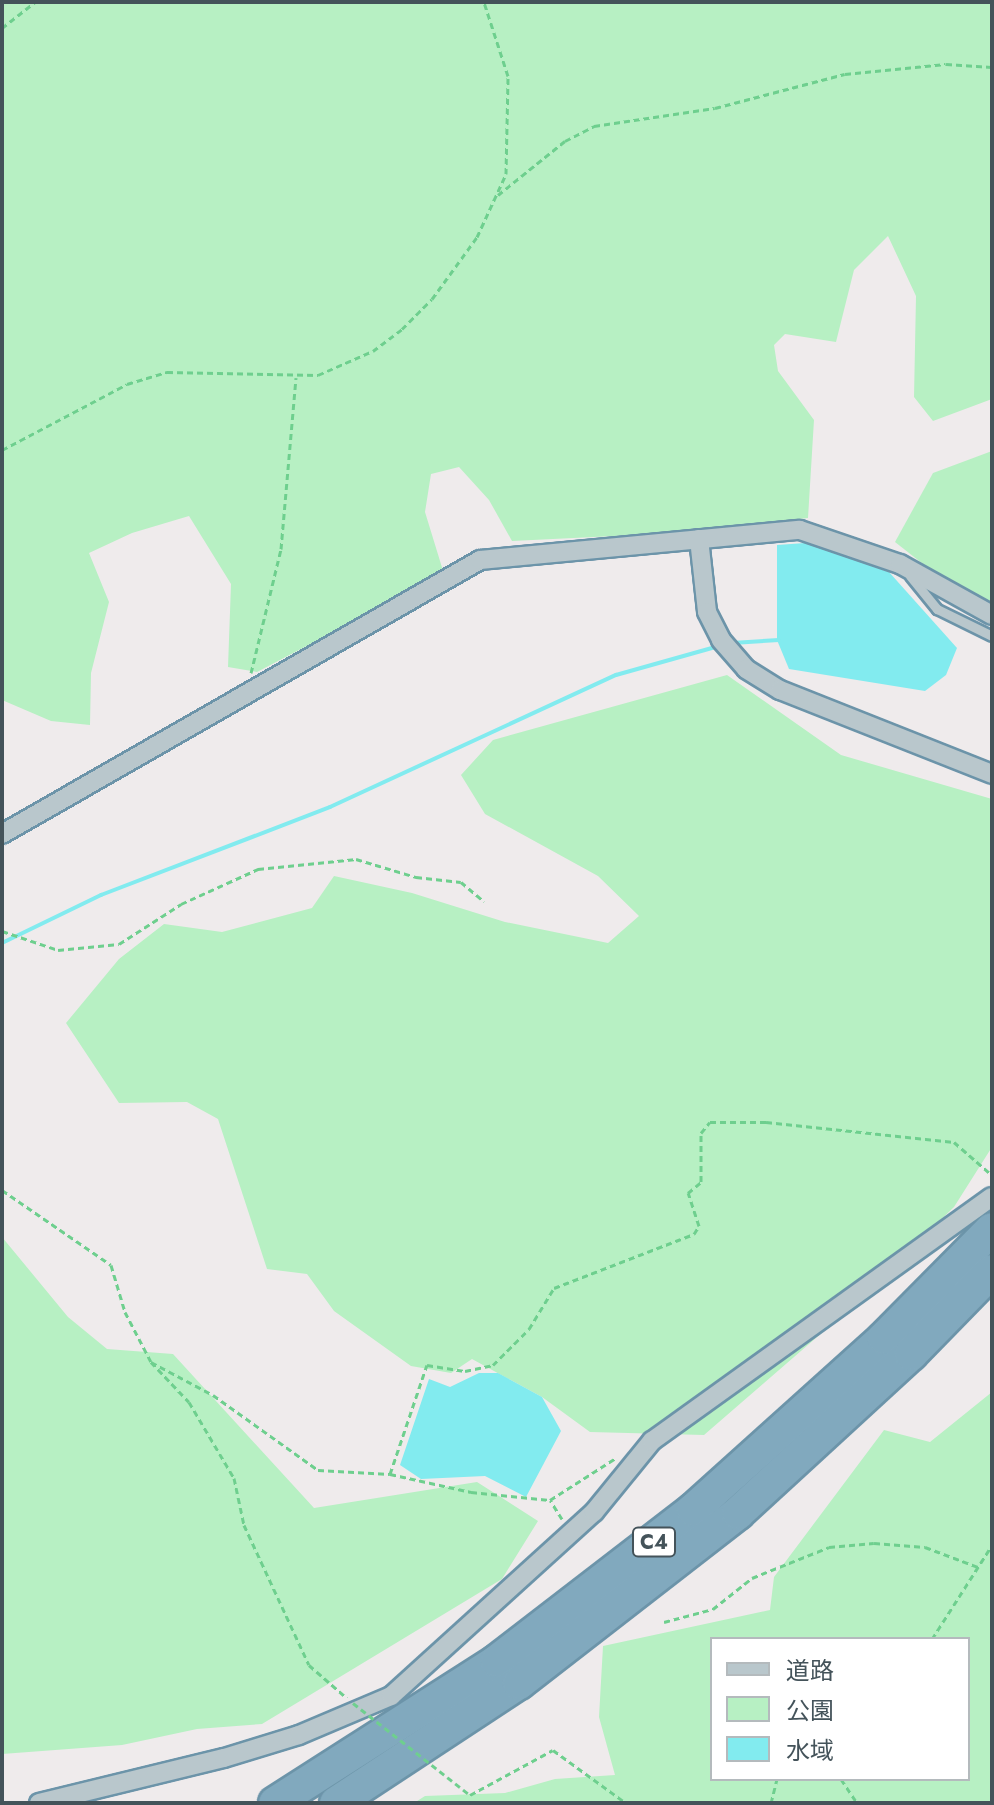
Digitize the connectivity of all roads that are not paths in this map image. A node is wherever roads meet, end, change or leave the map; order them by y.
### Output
1 (699, 539) junction
2 (900, 564) junction
3 (992, 615) edge
4 (992, 636) edge
5 (992, 774) edge
6 (2, 834) edge
7 (992, 1197) edge
8 (992, 1229) edge
9 (992, 1271) edge
10 (519, 1683) junction
11 (288, 1794) edge
12 (39, 1803) edge
13 (250, 1803) edge
14 (336, 1803) edge
15 (354, 1803) edge

1 - 2 street
1 - 5 street
1 - 6 street
2 - 3 street
2 - 4 lane
7 - 12 street
8 - 11 highway, C4
9 - 10 highway, C4
10 - 14 highway, C4
10 - 15 highway
11 - 13 highway

